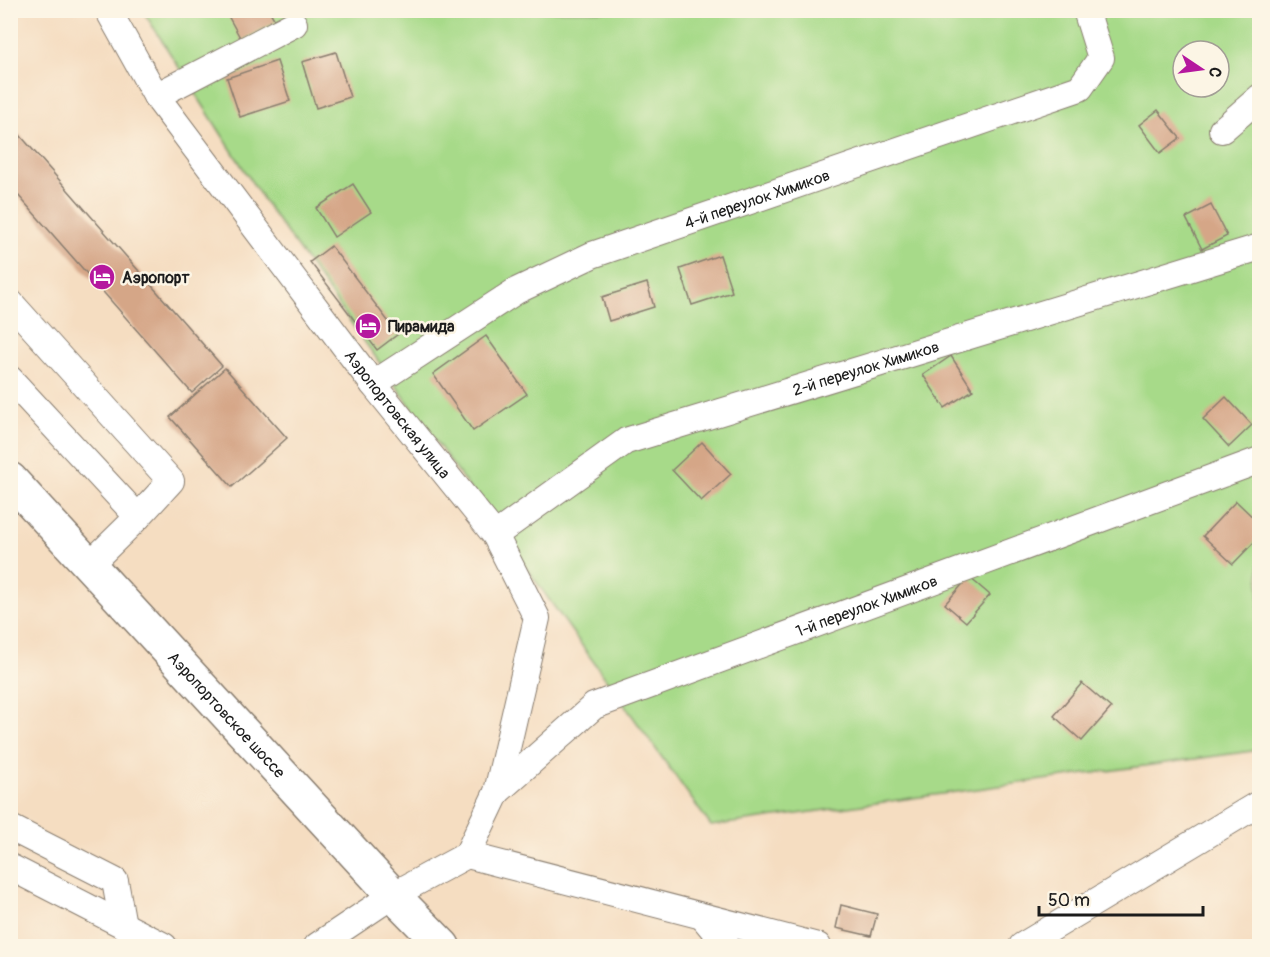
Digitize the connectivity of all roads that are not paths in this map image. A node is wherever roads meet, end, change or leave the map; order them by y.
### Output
1 (108, 10) edge
2 (1086, 10) edge
3 (294, 24) dead end
4 (156, 96) junction
5 (1260, 97) edge
6 (1222, 130) dead end
7 (1260, 247) edge
8 (10, 302) edge
9 (10, 379) edge
10 (374, 384) junction
11 (1260, 460) edge
12 (10, 479) edge
13 (138, 517) junction
14 (495, 535) junction
15 (89, 565) junction
16 (497, 792) junction
17 (1260, 803) edge
18 (10, 832) edge
19 (467, 855) junction
20 (10, 867) edge
21 (393, 895) junction
22 (703, 916) junction
23 (123, 925) junction
24 (164, 946) edge
25 (317, 946) edge
26 (443, 946) edge
27 (728, 946) edge
28 (818, 946) edge
29 (1022, 946) edge

1 - 4 street, Аэропортовская улица
2 - 10 street, 4-й переулок Химиков
3 - 4 street
4 - 10 street, Аэропортовская улица
5 - 6 street
7 - 14 street, 2-й переулок Химиков
8 - 13 street
9 - 13 street
10 - 14 street, Аэропортовская улица
11 - 16 street, 1-й переулок Химиков
12 - 15 main road, Аэропортовское шоссе
13 - 15 street
14 - 16 street, Аэропортовская улица
15 - 21 main road, Аэропортовское шоссе
16 - 19 street, Аэропортовская улица
17 - 29 street
18 - 23 street
19 - 21 street
19 - 22 street
20 - 23 street
21 - 25 street
21 - 26 main road, Аэропортовское шоссе
22 - 27 street
22 - 28 street
23 - 24 street

